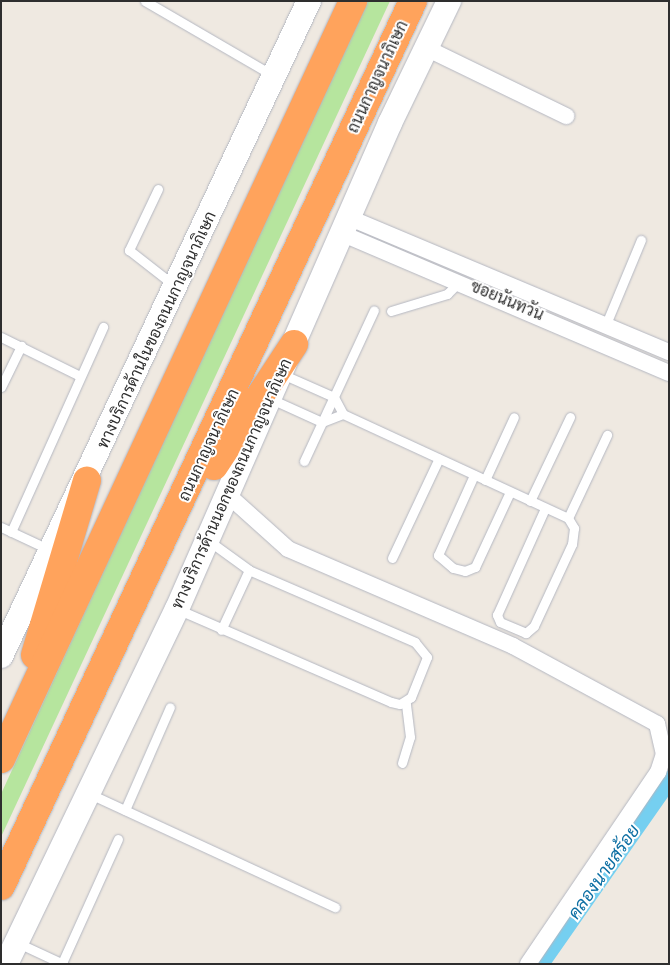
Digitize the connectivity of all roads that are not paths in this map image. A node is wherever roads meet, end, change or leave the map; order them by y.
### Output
1 (145, 1) edge
2 (308, 1) edge
3 (353, 1) edge
4 (413, 1) edge
5 (449, 1) edge
6 (426, 48) junction
7 (275, 76) junction
8 (566, 116) dead end
9 (158, 189) dead end
10 (347, 226) junction
11 (641, 240) dead end
12 (499, 278) junction
13 (460, 282) junction
14 (177, 288) junction
15 (491, 294) junction
16 (374, 310) dead end
17 (391, 310) dead end
18 (588, 315) junction
19 (606, 324) junction
20 (103, 327) dead end
21 (580, 332) junction
22 (1, 337) edge
23 (294, 344) junction
24 (21, 346) junction
25 (669, 352) edge
26 (282, 374) junction
27 (669, 374) edge
28 (80, 376) junction
29 (1, 387) edge
30 (334, 397) junction
31 (271, 399) junction
32 (343, 414) junction
33 (514, 416) dead end
34 (570, 417) dead end
35 (322, 422) junction
36 (606, 435) dead end
37 (439, 458) junction
38 (304, 461) dead end
39 (474, 475) junction
40 (485, 480) junction
41 (87, 481) junction
42 (510, 492) junction
43 (229, 496) junction
44 (530, 502) junction
45 (545, 508) junction
46 (568, 518) junction
47 (1, 527) edge
48 (11, 532) junction
49 (208, 540) junction
50 (164, 543) junction
51 (52, 551) junction
52 (392, 558) dead end
53 (249, 570) junction
54 (177, 609) junction
55 (221, 630) junction
56 (1, 656) edge
57 (406, 702) junction
58 (170, 707) dead end
59 (6, 749) edge
60 (402, 763) dead end
61 (86, 792) junction
62 (125, 810) junction
63 (118, 839) dead end
64 (1, 886) edge
65 (334, 907) dead end
66 (11, 953) edge
67 (62, 963) edge
68 (528, 964) edge

1 - 7 lane
2 - 7 main road, ทางบริการด้านในของถนนกาญจนาภิเษก
3 - 59 highway
4 - 50 highway, ถนนกาญจนาภิเษก
5 - 6 main road, ทางบริการด้านนอกของถนนกาญจนาภิเษก
6 - 8 street
6 - 10 main road, ทางบริการด้านนอกของถนนกาญจนาภิเษก
7 - 14 main road, ทางบริการด้านในของถนนกาญจนาภิเษก
9 - 14 lane
10 - 12 street, ซอยนันทวัน
10 - 13 street, ซอยนันทวัน
10 - 23 main road, ทางบริการด้านนอกของถนนกาญจนาภิเษก
11 - 19 lane
12 - 15 street
12 - 18 street, ซอยนันทวัน
13 - 15 street, ซอยนันทวัน
13 - 17 lane
14 - 41 main road, ทางบริการด้านในของถนนกาญจนาภิเษก
15 - 21 street, ซอยนันทวัน
16 - 30 lane
18 - 19 street, ซอยนันทวัน
18 - 21 street
19 - 25 street, ซอยนันทวัน
20 - 28 lane
21 - 27 street, ซอยนันทวัน
22 - 24 lane
23 - 26 main road, ทางบริการด้านนอกของถนนกาญจนาภิเษก
23 - 50 highway
24 - 28 lane
24 - 29 lane
26 - 30 lane
26 - 31 main road, ทางบริการด้านนอกของถนนกาญจนาภิเษก
28 - 48 lane
30 - 32 lane
30 - 35 lane
31 - 35 lane
31 - 43 main road, ทางบริการด้านนอกของถนนกาญจนาภิเษก
32 - 35 lane
32 - 37 lane
33 - 40 lane
34 - 44 lane
35 - 38 lane
36 - 46 lane
37 - 39 lane
37 - 52 lane
39 - 40 lane
39 - 42 lane
40 - 42 lane
41 - 51 main road, ทางบริการด้านในของถนนกาญจนาภิเษก
41 - 59 highway
42 - 44 lane
43 - 49 main road, ทางบริการด้านนอกของถนนกาญจนาภิเษก
43 - 68 street
44 - 45 lane
45 - 46 lane
45 - 46 lane
47 - 48 lane
48 - 51 lane
49 - 53 lane
49 - 54 main road, ทางบริการด้านนอกของถนนกาญจนาภิเษก
50 - 64 highway, ถนนกาญจนาภิเษก
51 - 56 main road, ทางบริการด้านในของถนนกาญจนาภิเษก
53 - 55 lane
53 - 57 lane
54 - 55 lane
54 - 61 main road, ทางบริการด้านนอกของถนนกาญจนาภิเษก
55 - 57 lane
57 - 60 lane
58 - 62 lane
61 - 62 lane
61 - 66 main road, ทางบริการด้านนอกของถนนกาญจนาภิเษก
62 - 65 lane
63 - 67 lane
66 - 67 lane

